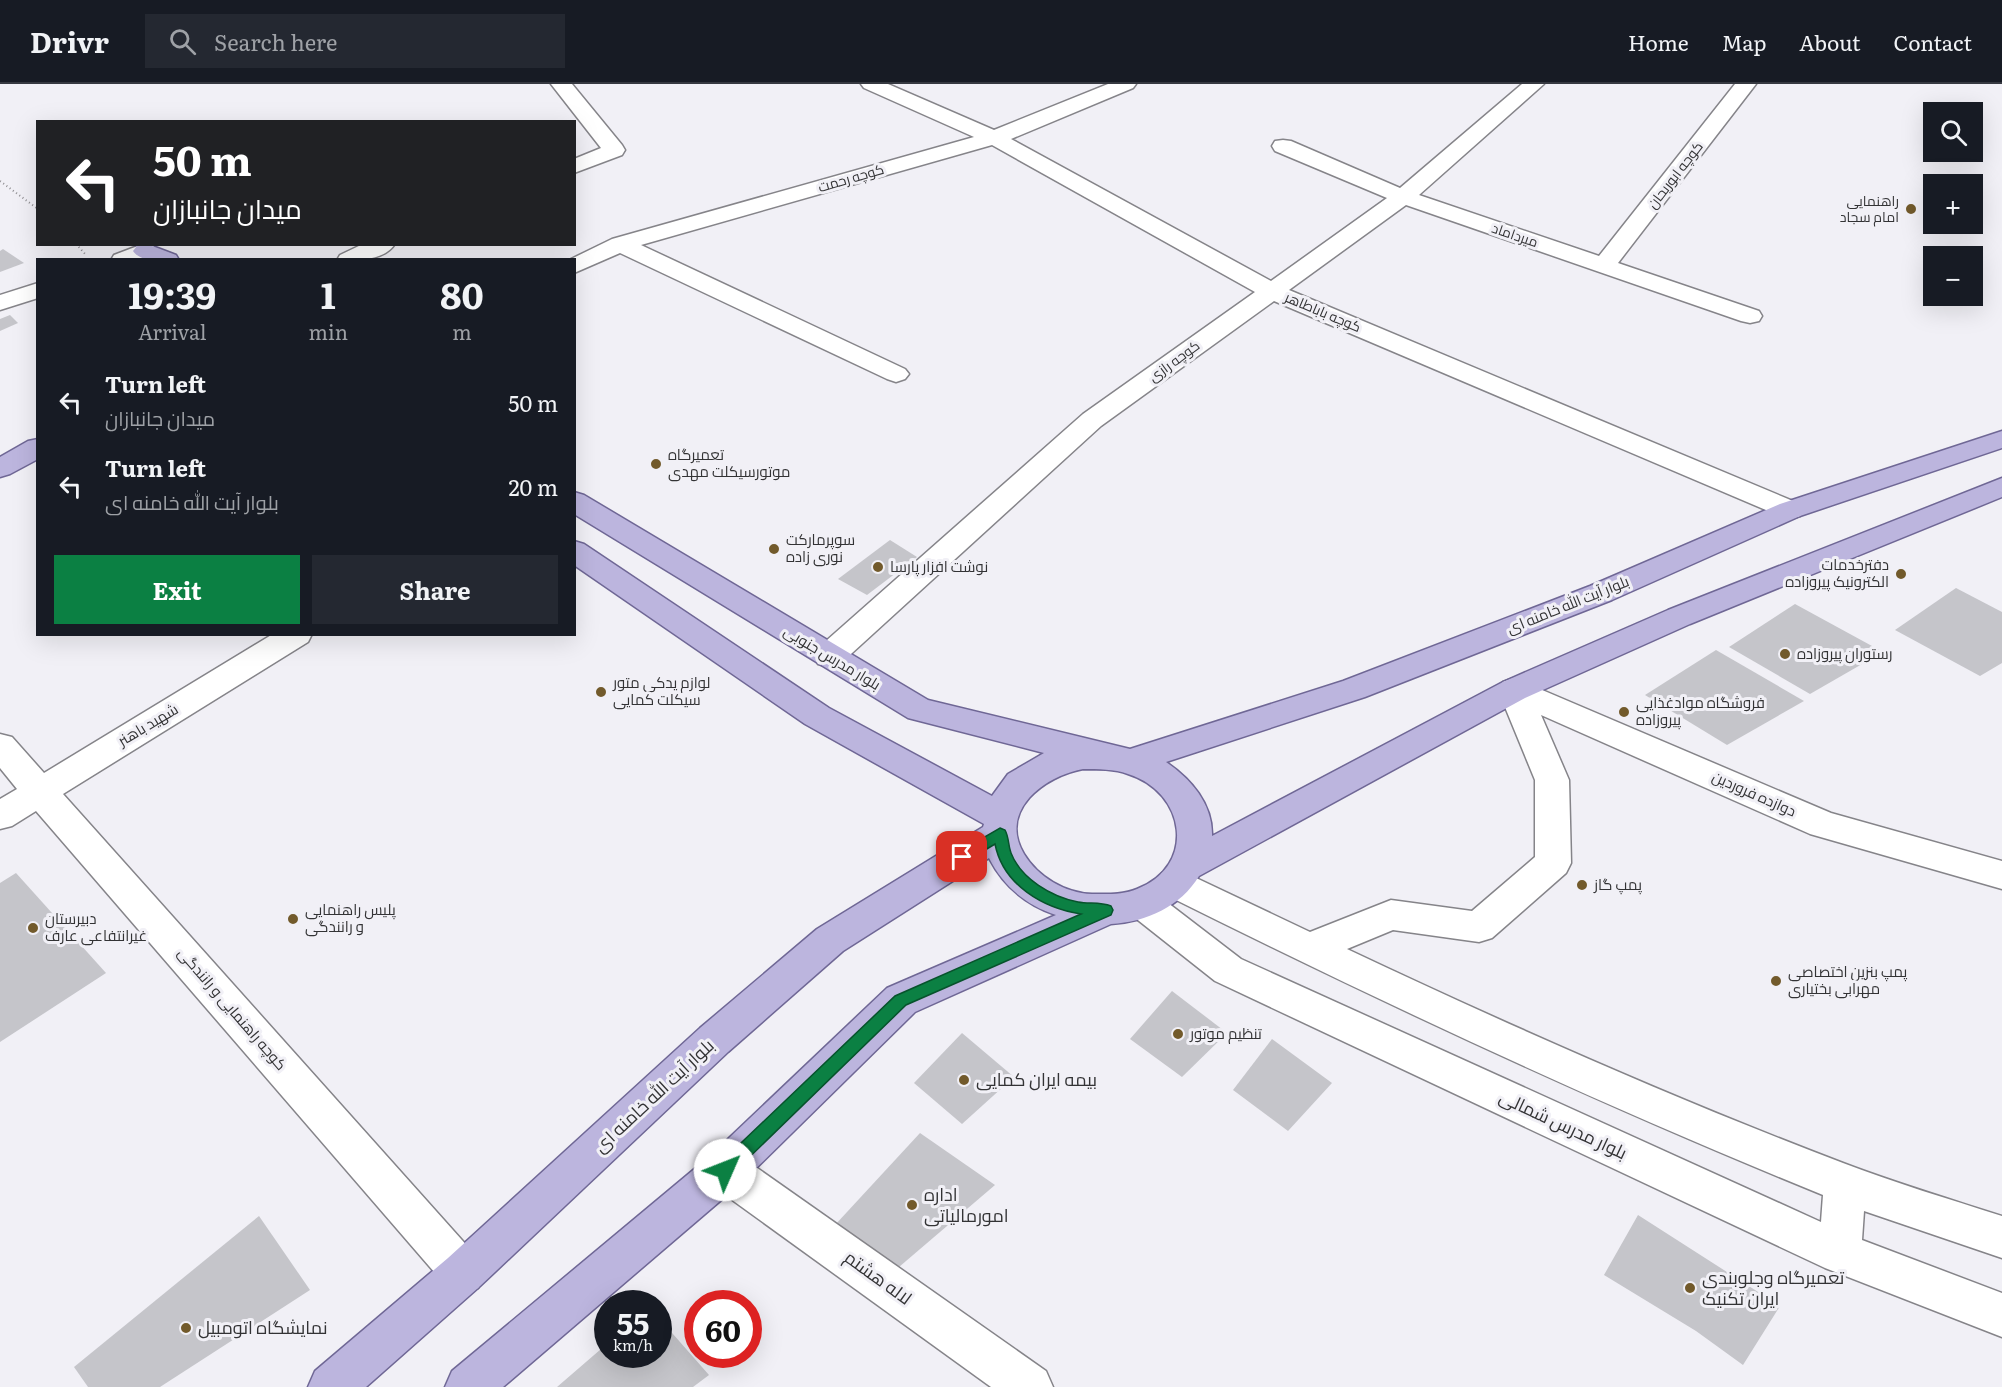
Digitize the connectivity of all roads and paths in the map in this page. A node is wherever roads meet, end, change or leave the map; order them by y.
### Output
1 (561, 84) edge
2 (871, 84) edge
3 (1126, 84) edge
4 (1534, 84) edge
5 (1746, 84) edge
6 (994, 138) junction
7 (1283, 146) dead end
8 (576, 166) edge
9 (0, 181) edge
10 (1404, 196) junction
11 (36, 208) edge
12 (620, 244) junction
13 (78, 246) edge
14 (380, 246) edge
15 (145, 251) joint
16 (88, 258) edge
17 (127, 258) edge
18 (163, 258) edge
19 (352, 258) edge
20 (576, 265) edge
21 (1604, 265) junction
22 (36, 291) edge
23 (1272, 291) junction
24 (0, 303) edge
25 (1750, 315) dead end
26 (896, 374) dead end
27 (2002, 439) edge
28 (36, 448) edge
29 (0, 468) edge
30 (2002, 487) edge
31 (576, 502) edge
32 (1790, 510) junction
33 (576, 552) edge
34 (294, 636) edge
35 (829, 656) junction
36 (1514, 690) junction
37 (0, 746) edge
38 (1122, 759) junction
39 (40, 790) junction
40 (0, 816) edge
41 (1000, 825) junction
42 (2002, 875) edge
43 (1153, 890) junction
44 (1308, 949) junction
45 (725, 1170) junction
46 (1845, 1184) junction
47 (2002, 1237) edge
48 (1840, 1253) junction
49 (463, 1274) junction
50 (2002, 1315) edge
51 (332, 1387) edge
52 (468, 1387) edge
53 (1030, 1387) edge

1 - 8 street
2 - 6 street, کوچه باباطاهر
3 - 6 street, کوچه رحمت
4 - 10 street, کوچه رازی
5 - 21 street, کوچه ابوریحان
6 - 12 street, کوچه رحمت
6 - 23 street, کوچه باباطاهر
7 - 10 street, میرداماد
9 - 11 path
10 - 21 street, میرداماد
10 - 23 street, کوچه رازی
12 - 20 street, کوچه رحمت
12 - 26 street
13 - 16 path
14 - 19 street
15 - 17 street
15 - 18 main road
21 - 25 street, میرداماد
22 - 24 street
23 - 32 street, کوچه باباطاهر
23 - 35 street, کوچه رازی
27 - 32 main road, بلوار آیت الله خامنه ای
28 - 29 main road
30 - 36 main road
31 - 35 main road, بلوار مدرس جنوبی
32 - 38 main road, بلوار آیت الله خامنه ای
33 - 41 main road
34 - 39 street, شهید باهنر
35 - 38 main road, بلوار مدرس جنوبی
36 - 42 street, دوازده فروردین
36 - 43 main road
36 - 44 street
37 - 39 street, کوچه راهنمایی و رانندگی
38 - 41 main road
38 - 43 main road
39 - 40 street, شهید باهنر
39 - 49 street, کوچه راهنمایی و رانندگی
41 - 43 main road
41 - 49 main road, بلوار آیت الله خامنه ای
43 - 44 street
43 - 45 main road
43 - 48 street, بلوار مدرس شمالی
44 - 46 street
45 - 52 main road
45 - 53 street, لاله هشتم
46 - 47 street
46 - 48 street
48 - 50 street, بلوار مدرس شمالی
49 - 51 main road, بلوار آیت الله خامنه ای

